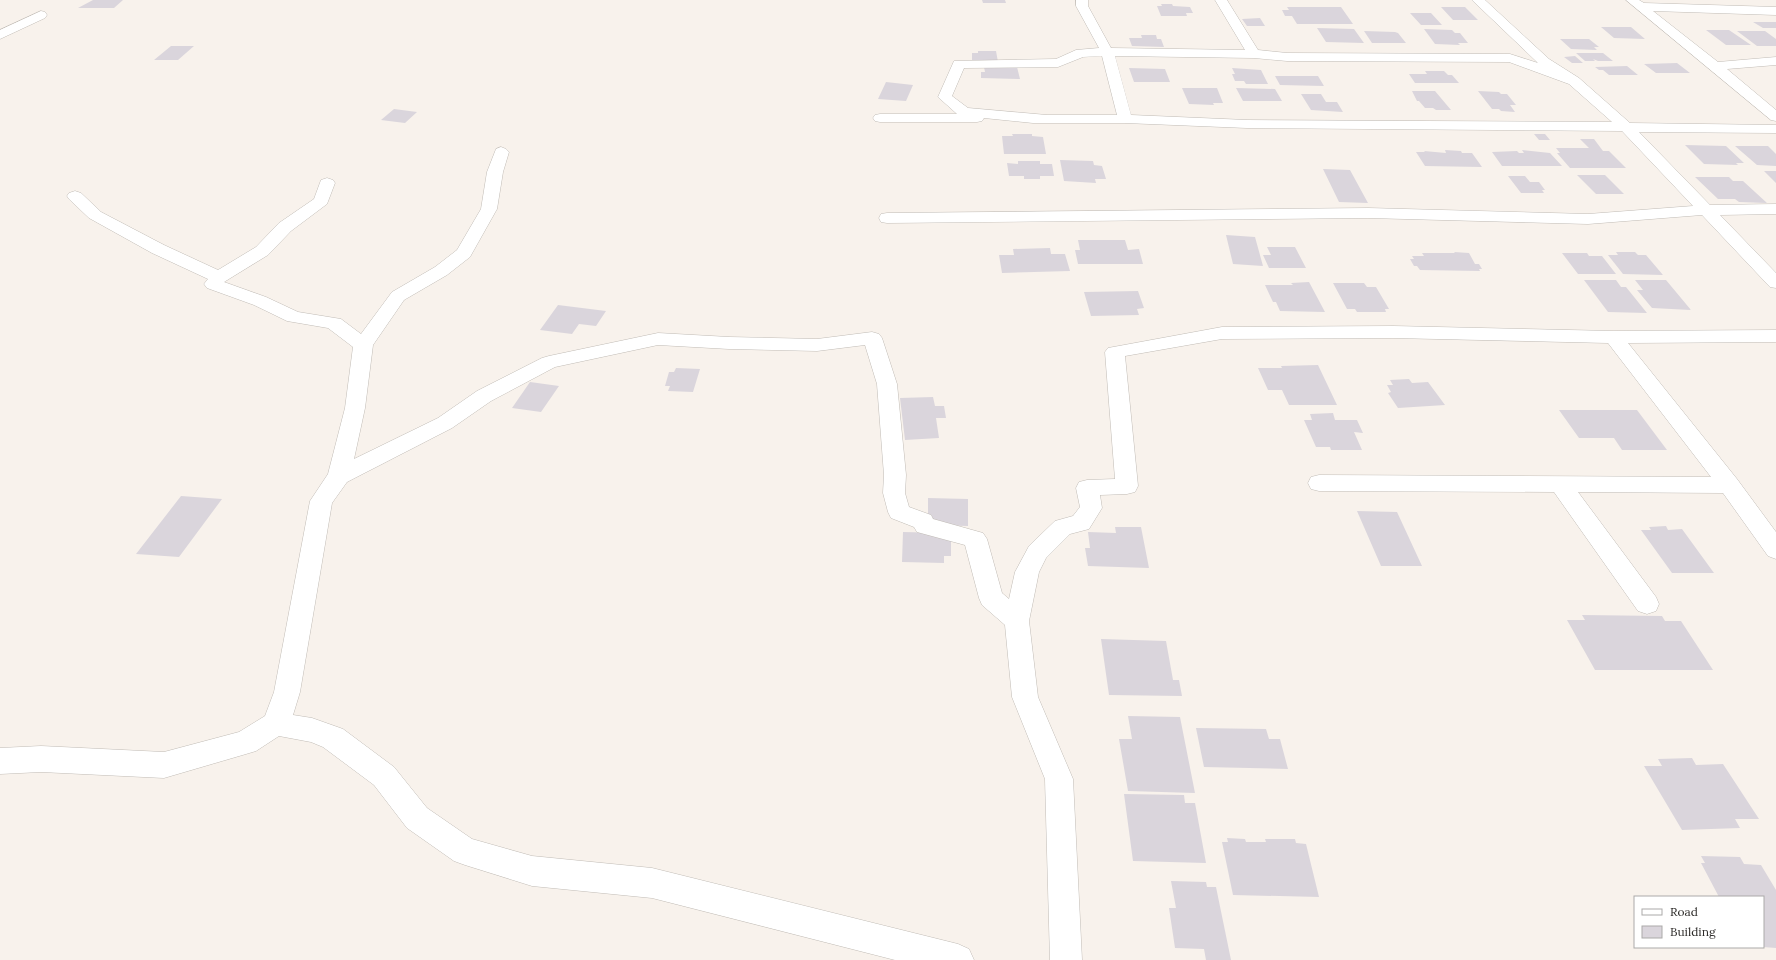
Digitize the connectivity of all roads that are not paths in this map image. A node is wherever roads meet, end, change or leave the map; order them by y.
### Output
1 (1082, 0) edge
2 (1221, 0) edge
3 (1478, 0) edge
4 (1638, 4) edge
5 (1776, 11) edge
6 (41, 15) dead end
7 (0, 35) edge
8 (1107, 52) junction
9 (1254, 54) junction
10 (1776, 61) edge
11 (1716, 66) junction
12 (1574, 81) junction
13 (1776, 117) edge
14 (880, 118) dead end
15 (1047, 119) junction
16 (1125, 119) junction
17 (1626, 128) junction
18 (1776, 129) edge
19 (501, 152) dead end
20 (328, 183) dead end
21 (75, 196) dead end
22 (1706, 210) junction
23 (1776, 210) edge
24 (887, 218) dead end
25 (219, 278) junction
26 (1776, 283) edge
27 (1776, 336) edge
28 (1613, 337) junction
29 (363, 345) junction
30 (339, 476) junction
31 (1319, 483) dead end
32 (1560, 484) junction
33 (1729, 485) junction
34 (1776, 550) edge
35 (1647, 604) dead end
36 (1017, 621) junction
37 (276, 724) junction
38 (0, 761) edge
39 (958, 960) edge
40 (1066, 960) edge

1 - 8 street
2 - 9 street
3 - 12 street
4 - 5 street
4 - 11 street
6 - 7 street
8 - 9 street
8 - 15 street
8 - 16 street
9 - 12 street
10 - 11 street
11 - 13 street
12 - 17 street
14 - 15 street
15 - 16 street
16 - 17 street
17 - 18 street
17 - 22 street
19 - 29 street
20 - 25 street
21 - 25 street
22 - 23 street
22 - 24 street
22 - 26 street
25 - 29 street
27 - 28 street
28 - 33 street
28 - 36 street
29 - 30 street
30 - 36 street
30 - 37 street
31 - 32 street
32 - 33 street
32 - 35 street
33 - 34 street
36 - 40 street
37 - 38 street
37 - 39 street

